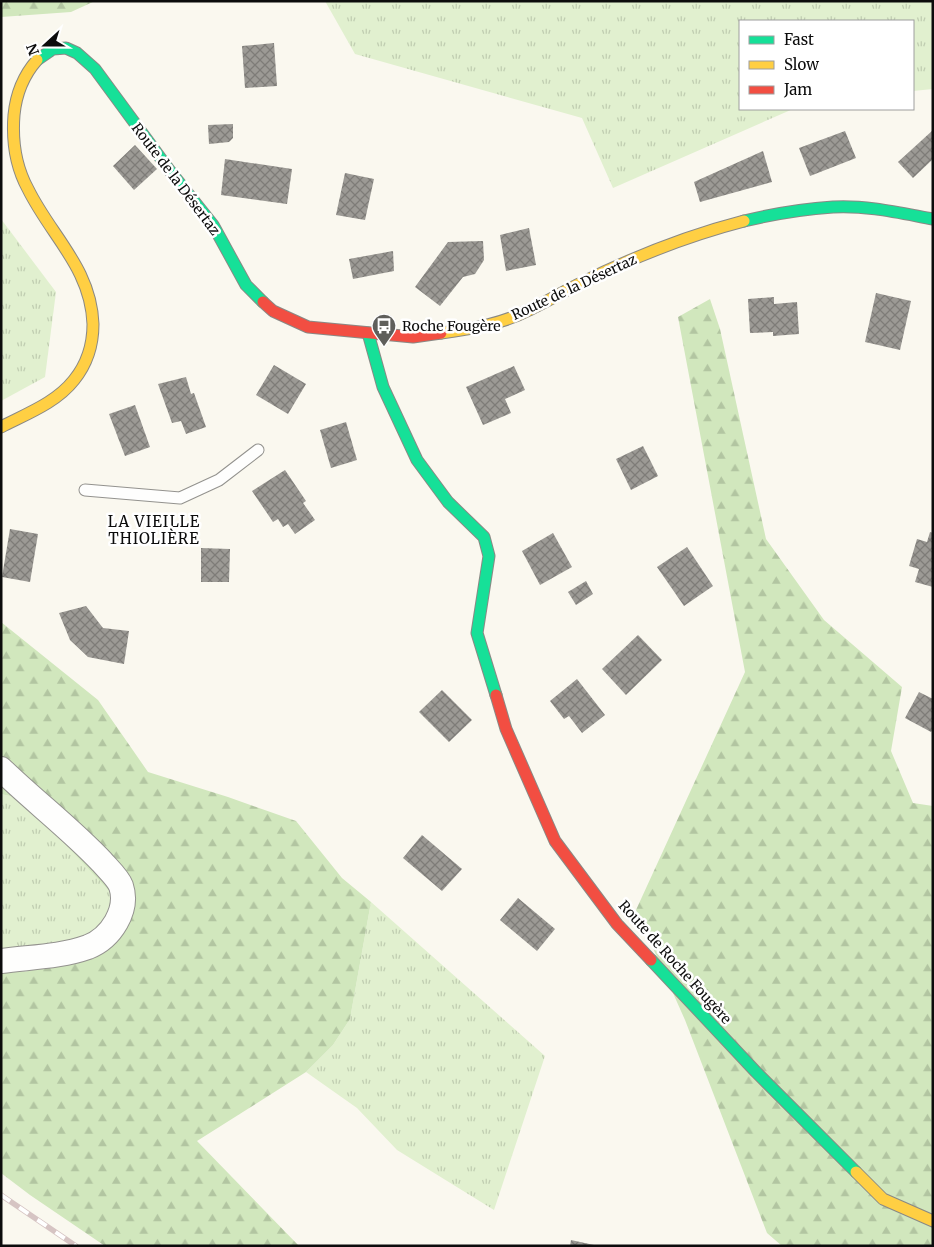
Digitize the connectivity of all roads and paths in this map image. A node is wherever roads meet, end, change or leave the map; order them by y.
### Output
1 (933, 220) edge
2 (368, 334) junction
3 (1, 427) edge
4 (258, 450) dead end
5 (84, 490) dead end
6 (1, 769) edge
7 (1, 961) edge
8 (933, 1221) edge

1 - 2 street, Route de la Désertaz
2 - 3 street, Route de la Désertaz
2 - 8 street, Route de Roche Fougère
4 - 5 lane
6 - 7 street

